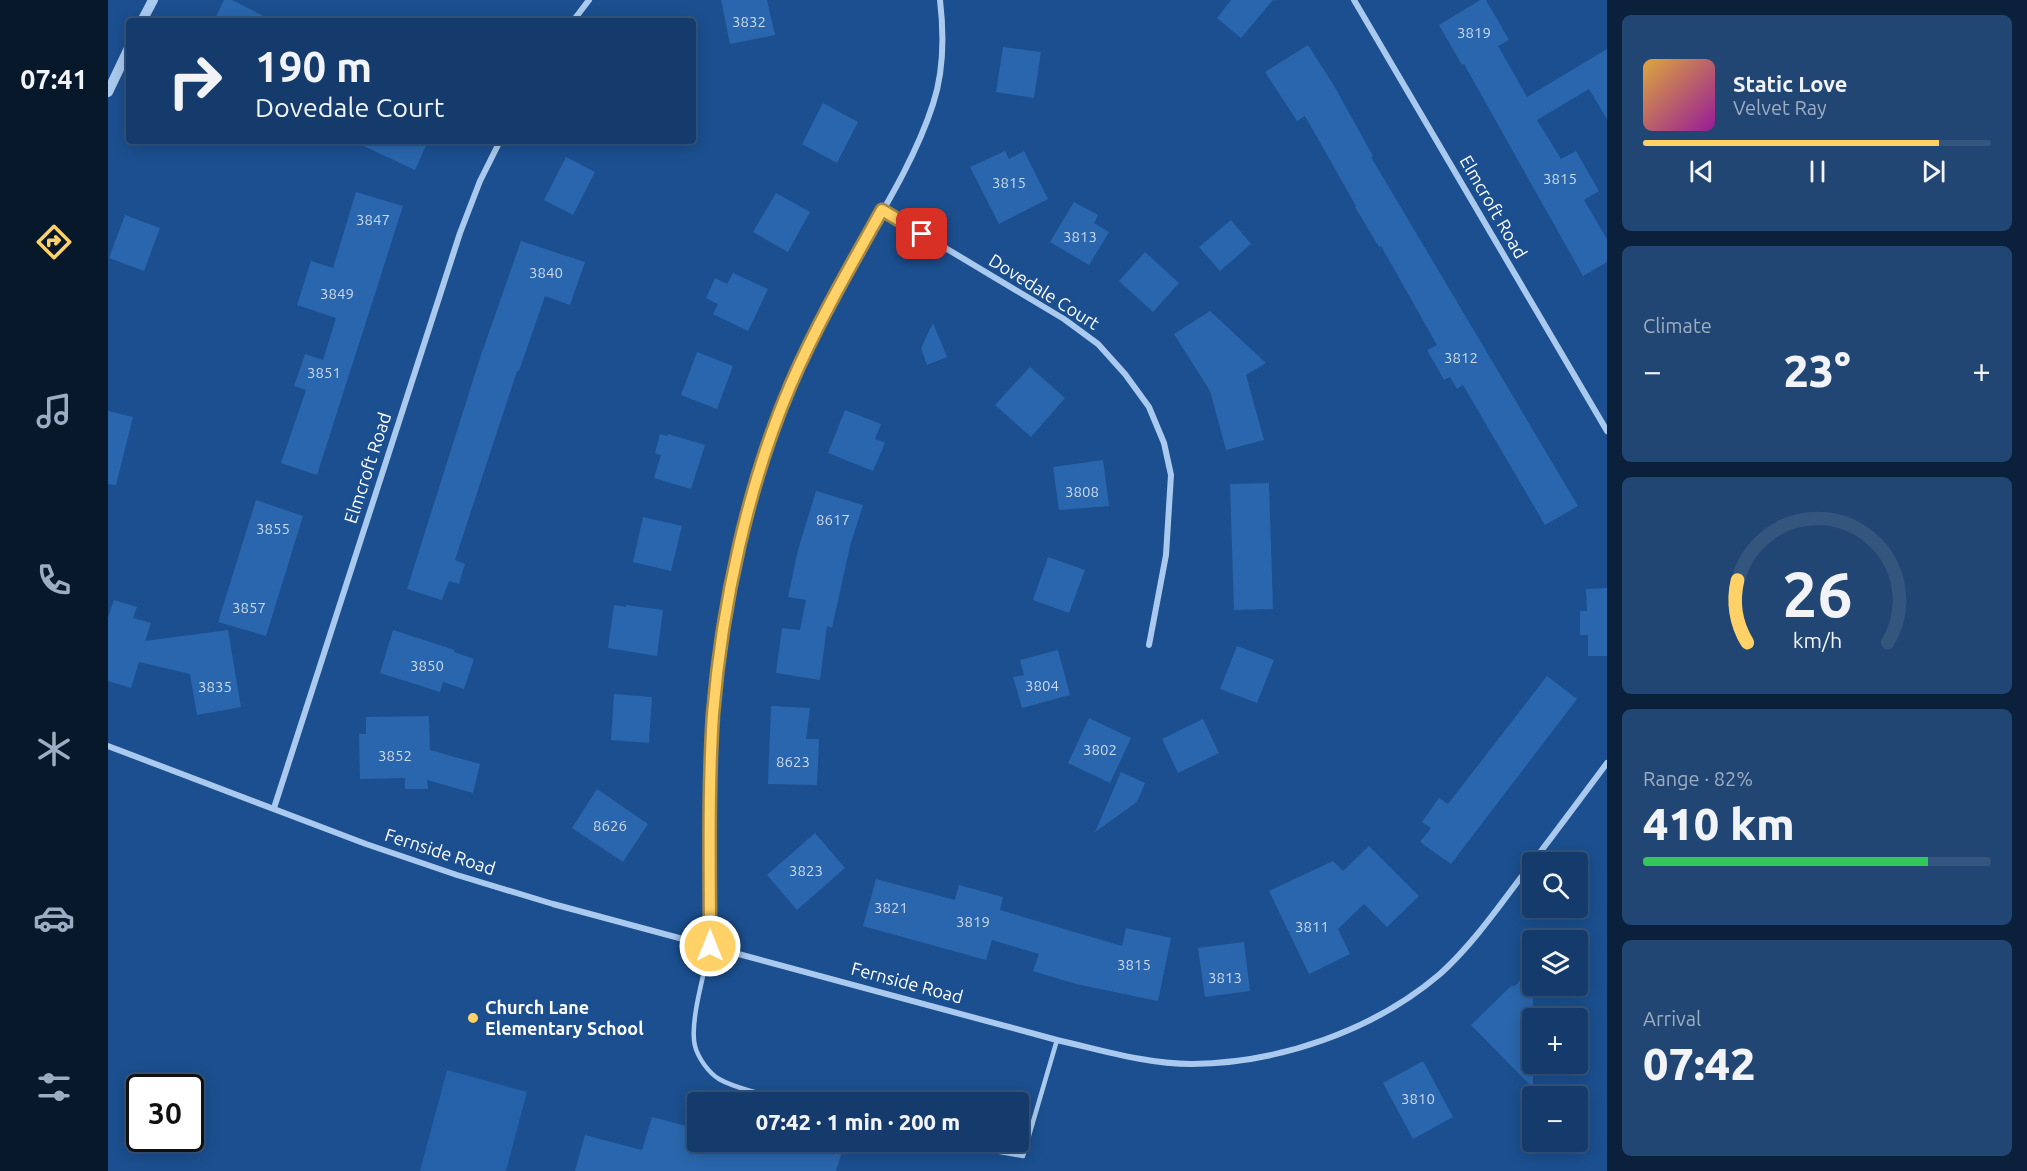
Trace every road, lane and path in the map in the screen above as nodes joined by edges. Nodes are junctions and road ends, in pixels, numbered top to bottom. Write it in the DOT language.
graph roads {
  1 [pos="153,0"];
  2 [pos="589,0"];
  3 [pos="940,0"];
  4 [pos="1354,0"];
  5 [pos="144,18"];
  6 [pos="575,18"];
  7 [pos="126,54"];
  8 [pos="108,92"];
  9 [pos="498,144"];
  10 [pos="882,210"];
  11 [pos="1607,430"];
  12 [pos="1149,645"];
  13 [pos="108,746"];
  14 [pos="1607,764"];
  15 [pos="274,808"];
  16 [pos="710,946"];
  17 [pos="1057,1040"];
  18 [pos="760,1092"];
  19 [pos="1029,1136"];
  20 [pos="1000,1152"];
  21 [pos="1024,1152"];
  1 -- 5 [label="street"];
  2 -- 6 [label="street"];
  3 -- 10 [label="street"];
  4 -- 11 [label="street, Elmcroft Road"];
  7 -- 8 [label="street"];
  9 -- 15 [label="street, Elmcroft Road"];
  10 -- 12 [label="street, Dovedale Court"];
  10 -- 16 [label="street"];
  13 -- 15 [label="street, Fernside Road"];
  14 -- 17 [label="street, Fernside Road"];
  15 -- 16 [label="street, Fernside Road"];
  16 -- 17 [label="street, Fernside Road"];
  16 -- 18 [label="lane"];
  17 -- 19 [label="lane"];
  20 -- 21 [label="lane"];
}
